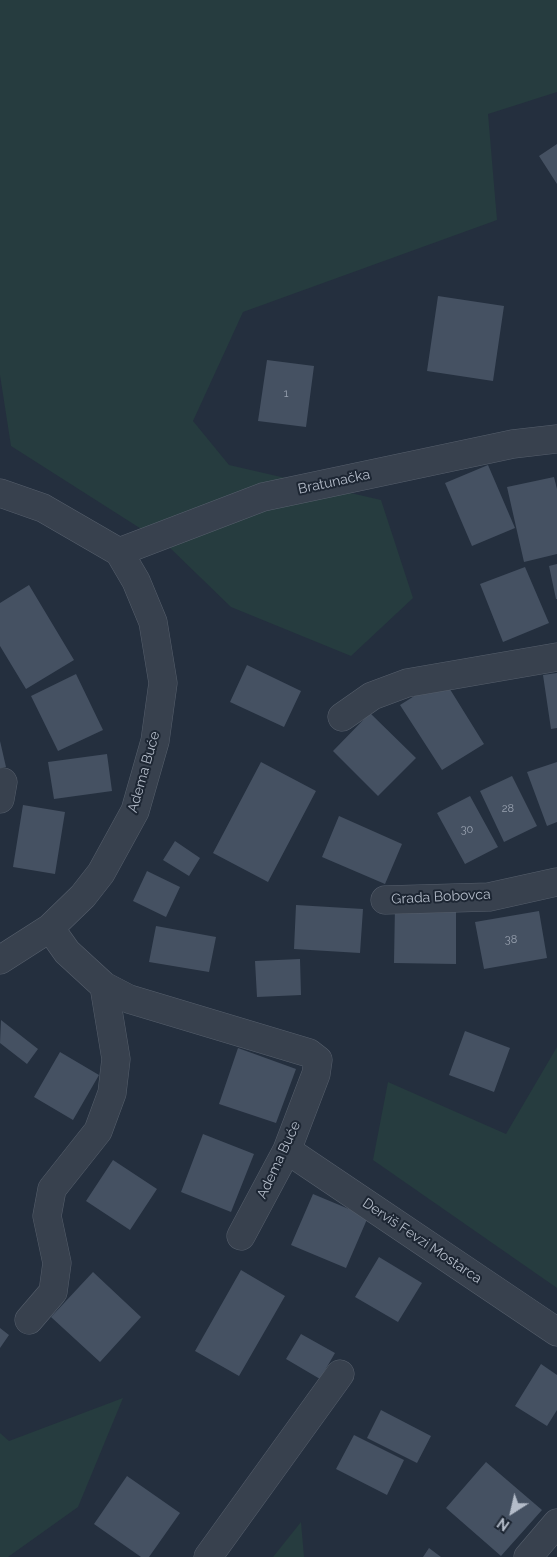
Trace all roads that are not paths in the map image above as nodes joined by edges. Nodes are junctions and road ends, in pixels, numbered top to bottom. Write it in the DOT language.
graph roads {
  1 [pos="557,439"];
  2 [pos="0,493"];
  3 [pos="119,552"];
  4 [pos="557,657"];
  5 [pos="342,717"];
  6 [pos="557,882"];
  7 [pos="384,900"];
  8 [pos="50,928"];
  9 [pos="0,960"];
  10 [pos="104,986"];
  11 [pos="287,1150"];
  12 [pos="241,1236"];
  13 [pos="30,1320"];
  14 [pos="557,1332"];
  15 [pos="340,1374"];
  16 [pos="557,1524"];
  17 [pos="208,1557"];
  18 [pos="528,1557"];
  1 -- 3 [label="street, Bratunačka"];
  2 -- 3 [label="street, Adema Buće"];
  3 -- 8 [label="street, Adema Buće"];
  4 -- 5 [label="street"];
  6 -- 7 [label="street, Grada Bobovca"];
  8 -- 9 [label="street, Adema Buće"];
  8 -- 10 [label="street, Adema Buće"];
  10 -- 11 [label="street, Adema Buće"];
  10 -- 13 [label="street"];
  11 -- 12 [label="street, Adema Buće"];
  11 -- 14 [label="street, Derviš Fevzi Mostarca"];
  15 -- 17 [label="street"];
  16 -- 18 [label="street"];
}
